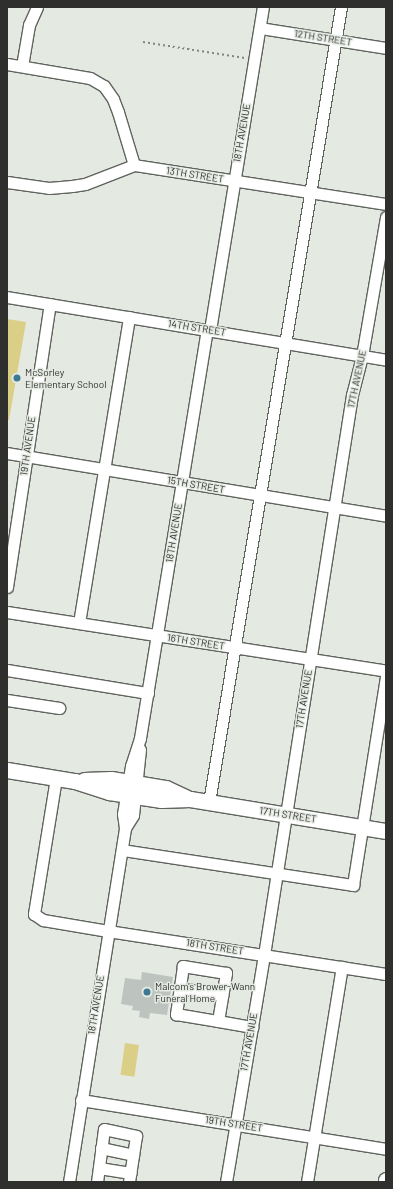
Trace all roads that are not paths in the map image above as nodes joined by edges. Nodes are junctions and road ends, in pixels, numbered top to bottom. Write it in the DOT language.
graph roads {
  1 [pos="263,7"];
  2 [pos="342,7"];
  3 [pos="33,10"];
  4 [pos="260,28"];
  5 [pos="336,40"];
  6 [pos="386,48"];
  7 [pos="7,64"];
  8 [pos="22,66"];
  9 [pos="134,165"];
  10 [pos="234,181"];
  11 [pos="7,182"];
  12 [pos="311,193"];
  13 [pos="386,204"];
  14 [pos="386,216"];
  15 [pos="7,297"];
  16 [pos="50,304"];
  17 [pos="129,317"];
  18 [pos="209,329"];
  19 [pos="286,343"];
  20 [pos="362,356"];
  21 [pos="386,360"];
  22 [pos="7,453"];
  23 [pos="27,456"];
  24 [pos="105,469"];
  25 [pos="182,482"];
  26 [pos="259,496"];
  27 [pos="335,509"];
  28 [pos="386,516"];
  29 [pos="7,587"];
  30 [pos="7,612"];
  31 [pos="79,623"];
  32 [pos="158,636"];
  33 [pos="235,648"];
  34 [pos="310,660"];
  35 [pos="7,670"];
  36 [pos="386,671"];
  37 [pos="386,677"];
  38 [pos="148,694"];
  39 [pos="7,700"];
  40 [pos="58,708"];
  41 [pos="7,770"];
  42 [pos="56,778"];
  43 [pos="132,789"];
  44 [pos="209,802"];
  45 [pos="286,814"];
  46 [pos="362,827"];
  47 [pos="386,831"];
  48 [pos="122,850"];
  49 [pos="277,874"];
  50 [pos="108,931"];
  51 [pos="264,955"];
  52 [pos="342,967"];
  53 [pos="386,974"];
  54 [pos="180,988"];
  55 [pos="222,996"];
  56 [pos="218,1021"];
  57 [pos="252,1027"];
  58 [pos="81,1100"];
  59 [pos="235,1124"];
  60 [pos="314,1137"];
  61 [pos="102,1148"];
  62 [pos="386,1149"];
  63 [pos="134,1155"];
  64 [pos="99,1168"];
  65 [pos="130,1178"];
  66 [pos="69,1182"];
  67 [pos="96,1182"];
  68 [pos="226,1182"];
  69 [pos="307,1182"];
  1 -- 4 [label="street, 18TH AVENUE"];
  2 -- 5 [label="street"];
  3 -- 8 [label="street"];
  4 -- 5 [label="street, 12TH STREET"];
  4 -- 10 [label="street, 18TH AVENUE"];
  5 -- 6 [label="street, 12TH STREET"];
  5 -- 12 [label="street"];
  7 -- 8 [label="street"];
  8 -- 9 [label="street"];
  9 -- 10 [label="street, 13TH STREET"];
  9 -- 11 [label="street"];
  10 -- 12 [label="street, 13TH STREET"];
  10 -- 18 [label="street, 18TH AVENUE"];
  12 -- 13 [label="street, 13TH STREET"];
  12 -- 19 [label="street"];
  14 -- 20 [label="street, 17TH AVENUE"];
  15 -- 16 [label="street, 14TH STREET"];
  16 -- 17 [label="street, 14TH STREET"];
  16 -- 23 [label="street, 19TH AVENUE"];
  17 -- 18 [label="street, 14TH STREET"];
  17 -- 24 [label="street"];
  18 -- 19 [label="street, 14TH STREET"];
  18 -- 25 [label="street, 18TH AVENUE"];
  19 -- 20 [label="street, 14TH STREET"];
  19 -- 26 [label="street"];
  20 -- 21 [label="street, 14TH STREET"];
  20 -- 27 [label="street, 17TH AVENUE"];
  22 -- 23 [label="street, 15TH STREET"];
  23 -- 24 [label="street, 15TH STREET"];
  23 -- 29 [label="street, 19TH AVENUE"];
  24 -- 25 [label="street, 15TH STREET"];
  24 -- 31 [label="street"];
  25 -- 26 [label="street, 15TH STREET"];
  25 -- 32 [label="street, 18TH AVENUE"];
  26 -- 27 [label="street, 15TH STREET"];
  26 -- 33 [label="street"];
  27 -- 28 [label="street, 15TH STREET"];
  27 -- 34 [label="street, 17TH AVENUE"];
  30 -- 31 [label="street, 16TH STREET"];
  31 -- 32 [label="street, 16TH STREET"];
  32 -- 33 [label="street, 16TH STREET"];
  32 -- 38 [label="street, 18TH AVENUE"];
  33 -- 34 [label="street, 16TH STREET"];
  33 -- 44 [label="street"];
  34 -- 36 [label="street, 16TH STREET"];
  34 -- 45 [label="street, 17TH AVENUE"];
  35 -- 38 [label="street"];
  37 -- 46 [label="street"];
  38 -- 43 [label="street, 18TH AVENUE"];
  39 -- 40 [label="street"];
  41 -- 42 [label="main road, 17TH STREET"];
  42 -- 43 [label="main road, 17TH STREET"];
  42 -- 50 [label="street, 18TH STREET"];
  43 -- 44 [label="main road, 17TH STREET"];
  43 -- 48 [label="street, 18TH AVENUE"];
  44 -- 45 [label="main road, 17TH STREET"];
  45 -- 46 [label="main road, 17TH STREET"];
  45 -- 49 [label="street, 17TH AVENUE"];
  46 -- 47 [label="main road, 17TH STREET"];
  46 -- 49 [label="street"];
  48 -- 49 [label="street"];
  48 -- 50 [label="street, 18TH AVENUE"];
  49 -- 51 [label="street, 17TH AVENUE"];
  50 -- 51 [label="street, 18TH STREET"];
  50 -- 58 [label="street, 18TH AVENUE"];
  51 -- 52 [label="street, 18TH STREET"];
  51 -- 57 [label="street, 17TH AVENUE"];
  52 -- 53 [label="street, 18TH STREET"];
  52 -- 60 [label="street"];
  54 -- 55 [label="street"];
  54 -- 55 [label="street"];
  54 -- 56 [label="street"];
  55 -- 56 [label="street"];
  56 -- 57 [label="street"];
  57 -- 59 [label="street, 17TH AVENUE"];
  58 -- 59 [label="street, 19TH STREET"];
  58 -- 66 [label="street, 18TH AVENUE"];
  59 -- 60 [label="street, 19TH STREET"];
  59 -- 68 [label="street, 17TH AVENUE"];
  60 -- 62 [label="street, 19TH STREET"];
  60 -- 69 [label="street"];
  61 -- 63 [label="street"];
  61 -- 63 [label="street"];
  61 -- 64 [label="street"];
  63 -- 65 [label="street"];
  64 -- 65 [label="street"];
  64 -- 67 [label="street"];
}
